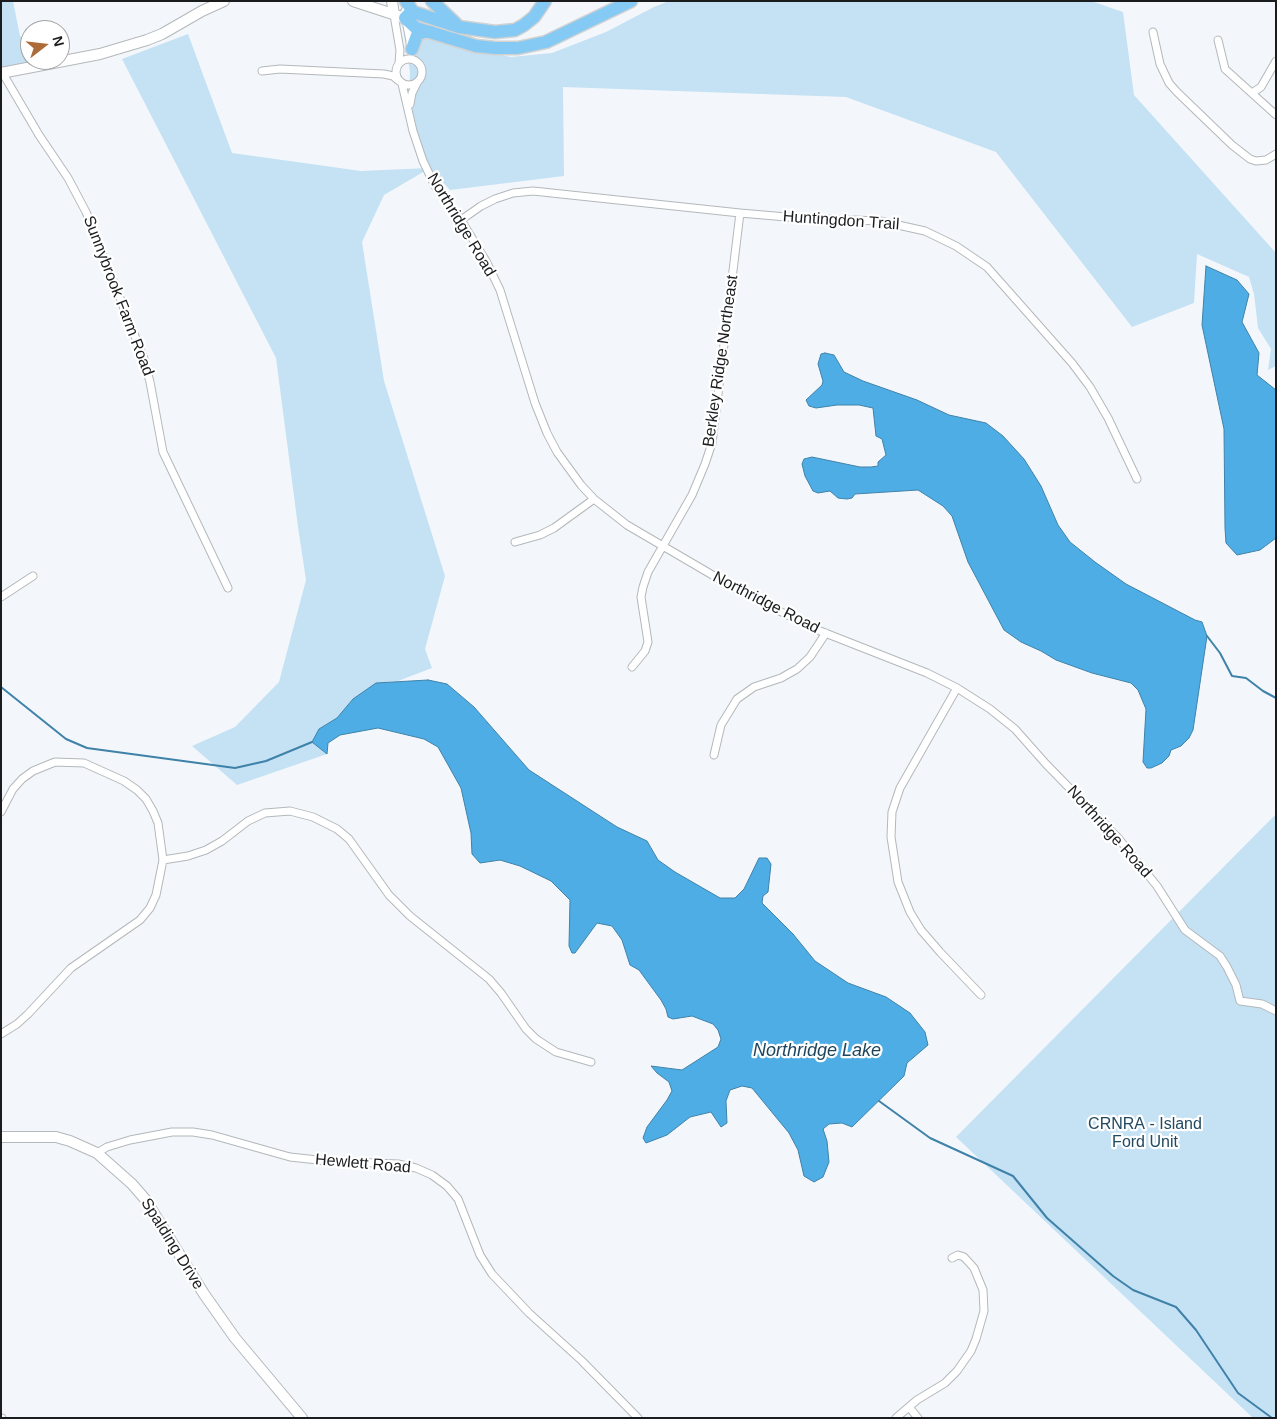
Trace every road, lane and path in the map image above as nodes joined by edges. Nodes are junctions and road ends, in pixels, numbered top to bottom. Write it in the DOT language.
graph roads {
  1 [pos="224,1"];
  2 [pos="353,1"];
  3 [pos="392,1"];
  4 [pos="432,1"];
  5 [pos="544,1"];
  6 [pos="631,1"];
  7 [pos="405,9"];
  8 [pos="459,27"];
  9 [pos="431,32"];
  10 [pos="1153,32"];
  11 [pos="1218,40"];
  12 [pos="412,49"];
  13 [pos="1276,61"];
  14 [pos="420,64"];
  15 [pos="398,65"];
  16 [pos="262,71"];
  17 [pos="1,72"];
  18 [pos="384,74"];
  19 [pos="401,82"];
  20 [pos="417,83"];
  21 [pos="1252,93"];
  22 [pos="409,110"];
  23 [pos="1276,115"];
  24 [pos="1276,154"];
  25 [pos="740,213"];
  26 [pos="460,220"];
  27 [pos="1137,479"];
  28 [pos="594,499"];
  29 [pos="515,542"];
  30 [pos="662,547"];
  31 [pos="33,576"];
  32 [pos="228,588"];
  33 [pos="1,597"];
  34 [pos="826,634"];
  35 [pos="632,667"];
  36 [pos="957,688"];
  37 [pos="714,754"];
  38 [pos="1,812"];
  39 [pos="162,860"];
  40 [pos="981,995"];
  41 [pos="1276,1012"];
  42 [pos="1,1034"];
  43 [pos="591,1062"];
  44 [pos="1,1137"];
  45 [pos="97,1153"];
  46 [pos="952,1258"];
  47 [pos="909,1407"];
  48 [pos="302,1418"];
  49 [pos="638,1418"];
  50 [pos="896,1418"];
  51 [pos="918,1418"];
  1 -- 17 [label="street"];
  2 -- 7 [label="street"];
  3 -- 7 [label="street, Northridge Road"];
  4 -- 8 [label="highway"];
  5 -- 8 [label="highway"];
  6 -- 9 [label="highway"];
  7 -- 8 [label="highway"];
  7 -- 9 [label="highway"];
  7 -- 12 [label="street, Northridge Road"];
  7 -- 15 [label="street, Northridge Road"];
  9 -- 12 [label="highway"];
  10 -- 24 [label="street"];
  11 -- 21 [label="street"];
  12 -- 14 [label="street, Northridge Road"];
  13 -- 21 [label="street"];
  14 -- 15 [label="street"];
  14 -- 20 [label="street, Northridge Road"];
  15 -- 18 [label="street"];
  15 -- 19 [label="street, Northridge Road"];
  16 -- 18 [label="street"];
  17 -- 32 [label="street, Sunnybrook Farm Road"];
  18 -- 19 [label="street"];
  19 -- 20 [label="street"];
  19 -- 22 [label="street, Northridge Road"];
  20 -- 22 [label="street, Northridge Road"];
  21 -- 23 [label="street"];
  22 -- 26 [label="street, Northridge Road"];
  25 -- 26 [label="street, Huntingdon Trail"];
  25 -- 27 [label="street, Huntingdon Trail"];
  25 -- 30 [label="street, Berkley Ridge Northeast"];
  26 -- 28 [label="street, Northridge Road"];
  28 -- 29 [label="street"];
  28 -- 30 [label="street, Northridge Road"];
  30 -- 34 [label="street, Northridge Road"];
  30 -- 35 [label="street, Berkley Ridge Northeast"];
  31 -- 33 [label="street"];
  34 -- 36 [label="street, Northridge Road"];
  34 -- 37 [label="street"];
  36 -- 40 [label="street"];
  36 -- 41 [label="street, Northridge Road"];
  38 -- 39 [label="street"];
  39 -- 42 [label="street"];
  39 -- 43 [label="street"];
  44 -- 45 [label="street, Spalding Drive"];
  45 -- 48 [label="street, Spalding Drive"];
  45 -- 49 [label="street, Hewlett Road"];
  46 -- 47 [label="street"];
  47 -- 50 [label="street"];
  47 -- 51 [label="street"];
}
